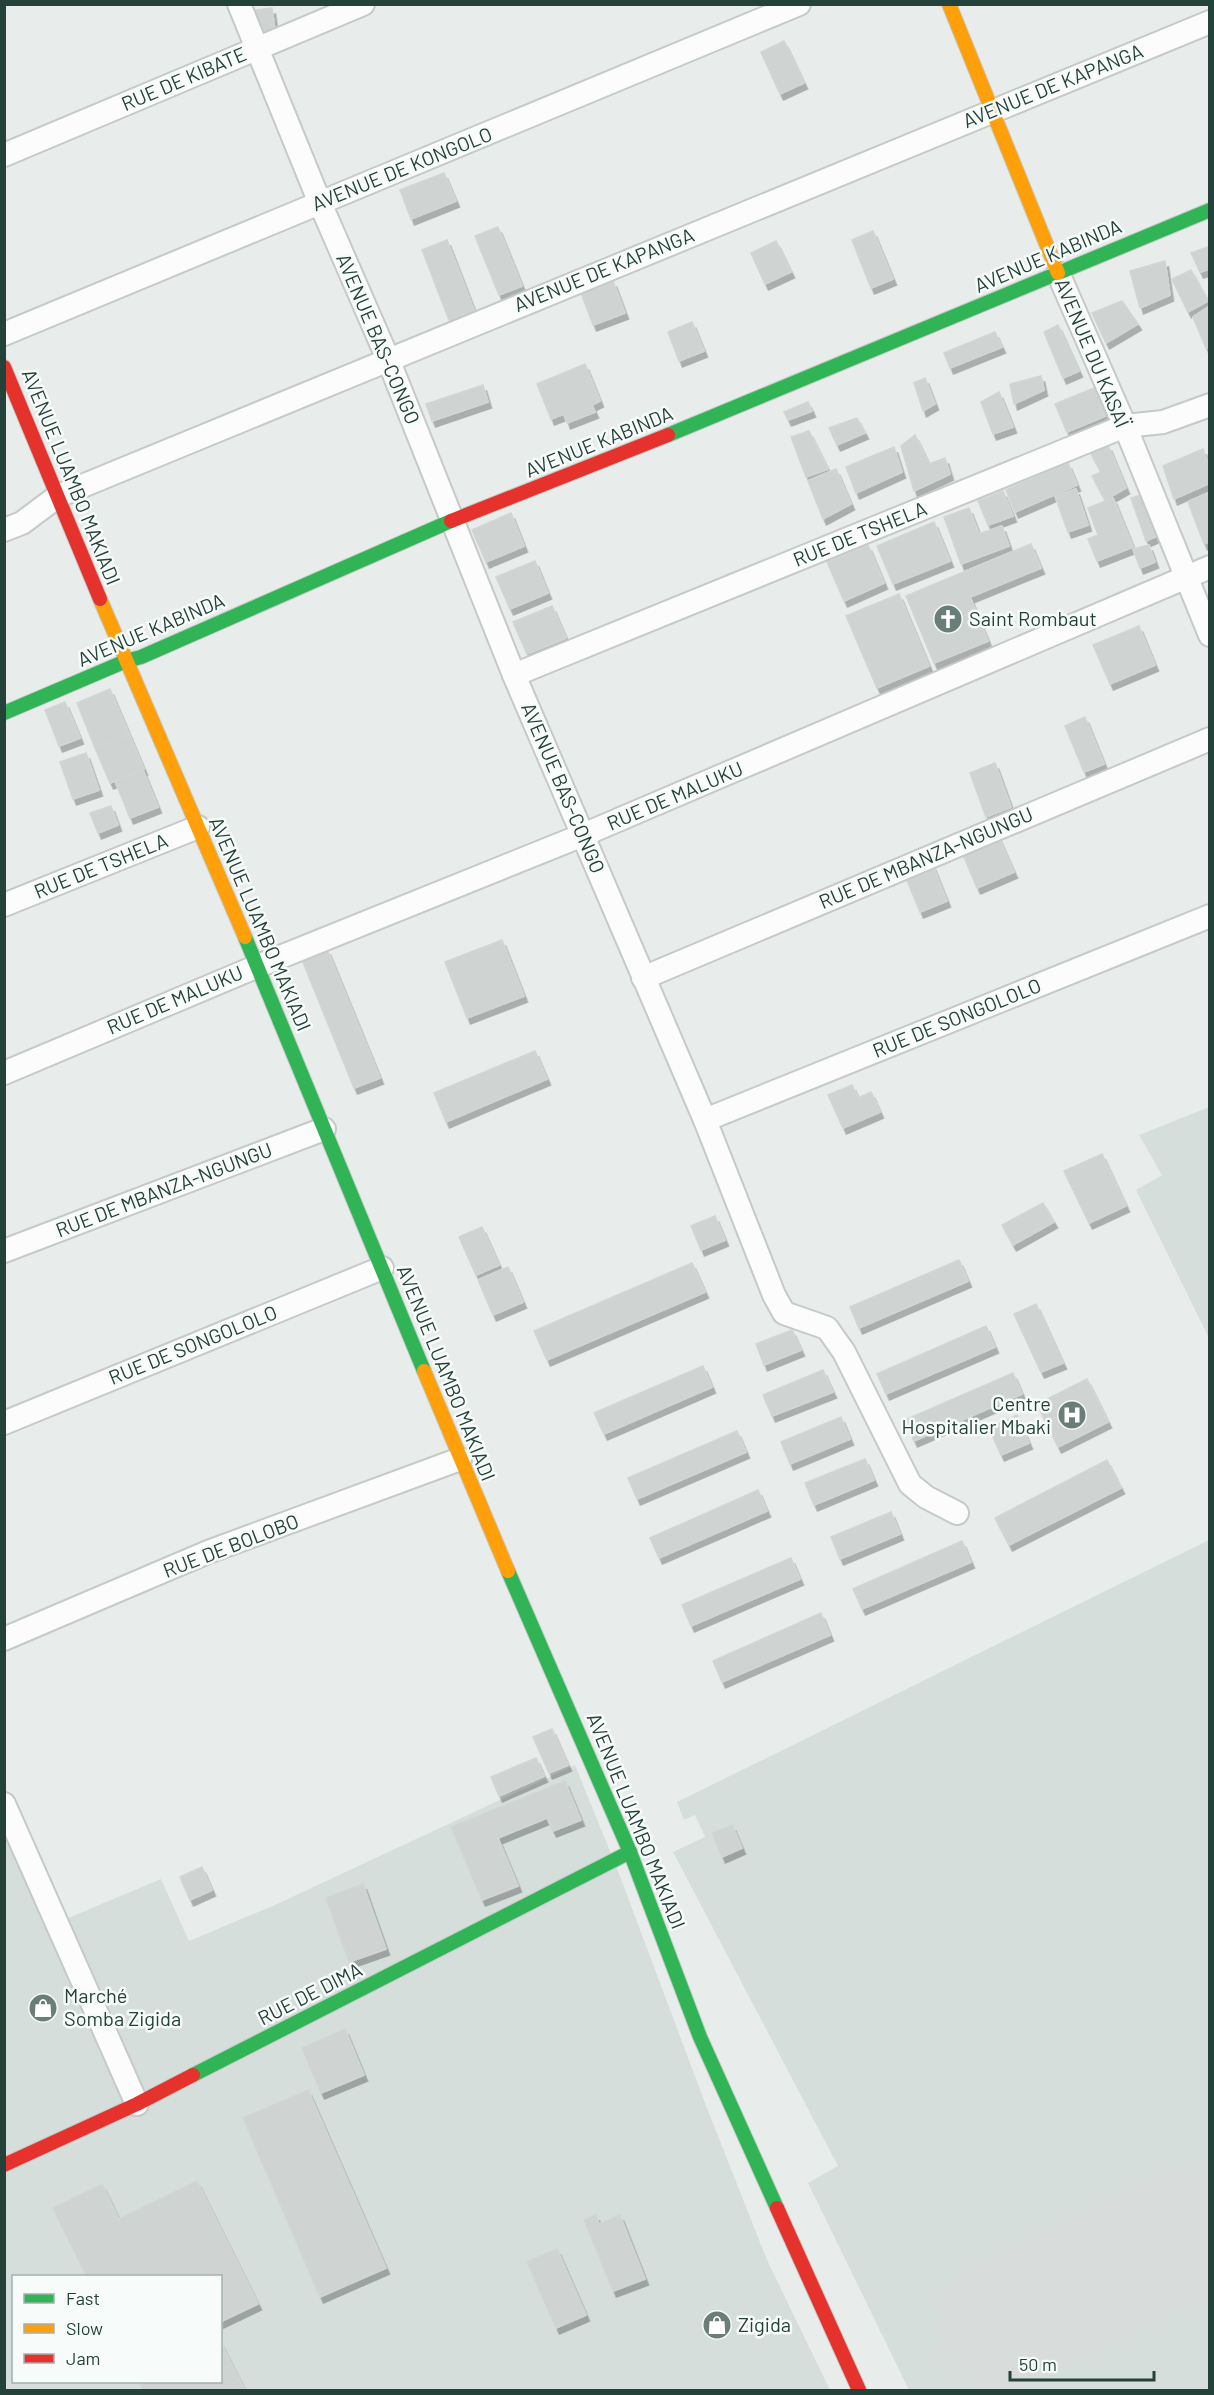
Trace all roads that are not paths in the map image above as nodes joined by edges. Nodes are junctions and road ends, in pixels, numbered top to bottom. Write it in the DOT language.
graph roads {
  1 [pos="239,4"];
  2 [pos="363,4"];
  3 [pos="799,4"];
  4 [pos="949,4"];
  5 [pos="1209,22"];
  6 [pos="257,48"];
  7 [pos="992,111"];
  8 [pos="4,155"];
  9 [pos="320,203"];
  10 [pos="1209,210"];
  11 [pos="1058,273"];
  12 [pos="4,334"];
  13 [pos="388,359"];
  14 [pos="4,368"];
  15 [pos="1209,405"];
  16 [pos="1125,426"];
  17 [pos="58,496"];
  18 [pos="452,521"];
  19 [pos="4,530"];
  20 [pos="1209,567"];
  21 [pos="1185,578"];
  22 [pos="1209,635"];
  23 [pos="126,661"];
  24 [pos="514,675"];
  25 [pos="4,713"];
  26 [pos="1209,739"];
  27 [pos="198,826"];
  28 [pos="583,835"];
  29 [pos="4,905"];
  30 [pos="1209,916"];
  31 [pos="258,966"];
  32 [pos="643,978"];
  33 [pos="4,1073"];
  34 [pos="705,1120"];
  35 [pos="324,1129"];
  36 [pos="4,1251"];
  37 [pos="382,1268"];
  38 [pos="4,1423"];
  39 [pos="460,1459"];
  40 [pos="957,1513"];
  41 [pos="4,1640"];
  42 [pos="4,1804"];
  43 [pos="630,1852"];
  44 [pos="137,2104"];
  45 [pos="4,2165"];
  46 [pos="859,2391"];
  1 -- 6 [label="street, AVENUE BAS-CONGO"];
  2 -- 6 [label="street, RUE DE KIBATE"];
  3 -- 9 [label="street, AVENUE DE KONGOLO"];
  4 -- 7 [label="street, AVENUE DU KASAÏ"];
  5 -- 7 [label="street, AVENUE DE KAPANGA"];
  6 -- 8 [label="street, RUE DE KIBATE"];
  6 -- 9 [label="street, AVENUE BAS-CONGO"];
  7 -- 11 [label="street, AVENUE DU KASAÏ"];
  7 -- 13 [label="street, AVENUE DE KAPANGA"];
  9 -- 12 [label="street, AVENUE DE KONGOLO"];
  9 -- 13 [label="street, AVENUE BAS-CONGO"];
  10 -- 11 [label="street, AVENUE KABINDA"];
  11 -- 16 [label="street, AVENUE DU KASAÏ"];
  11 -- 18 [label="street, AVENUE KABINDA"];
  13 -- 17 [label="street, AVENUE DE KAPANGA"];
  13 -- 18 [label="street, AVENUE BAS-CONGO"];
  14 -- 17 [label="street, AVENUE LUAMBO MAKIADI"];
  15 -- 16 [label="street, RUE DE TSHELA"];
  16 -- 21 [label="street, AVENUE DU KASAÏ"];
  16 -- 24 [label="street, RUE DE TSHELA"];
  17 -- 19 [label="street, AVENUE DE KAPANGA"];
  17 -- 23 [label="street, AVENUE LUAMBO MAKIADI"];
  18 -- 23 [label="street, AVENUE KABINDA"];
  18 -- 24 [label="street, AVENUE BAS-CONGO"];
  20 -- 21 [label="street, RUE DE MALUKU"];
  21 -- 22 [label="street, AVENUE DU KASAÏ"];
  21 -- 28 [label="street, RUE DE MALUKU"];
  23 -- 25 [label="street, AVENUE KABINDA"];
  23 -- 27 [label="street, AVENUE LUAMBO MAKIADI"];
  24 -- 28 [label="street, AVENUE BAS-CONGO"];
  26 -- 32 [label="street, RUE DE MBANZA-NGUNGU"];
  27 -- 29 [label="street, RUE DE TSHELA"];
  27 -- 31 [label="street, AVENUE LUAMBO MAKIADI"];
  28 -- 31 [label="street, RUE DE MALUKU"];
  28 -- 32 [label="street, AVENUE BAS-CONGO"];
  30 -- 34 [label="street, RUE DE SONGOLOLO"];
  31 -- 33 [label="street, RUE DE MALUKU"];
  31 -- 35 [label="street, AVENUE LUAMBO MAKIADI"];
  32 -- 34 [label="street, AVENUE BAS-CONGO"];
  34 -- 40 [label="street, AVENUE BAS-CONGO"];
  35 -- 36 [label="street, RUE DE MBANZA-NGUNGU"];
  35 -- 37 [label="street, AVENUE LUAMBO MAKIADI"];
  37 -- 38 [label="street, RUE DE SONGOLOLO"];
  37 -- 39 [label="street, AVENUE LUAMBO MAKIADI"];
  39 -- 41 [label="street, RUE DE BOLOBO"];
  39 -- 43 [label="street, AVENUE LUAMBO MAKIADI"];
  42 -- 44 [label="street"];
  43 -- 44 [label="street, RUE DE DIMA"];
  43 -- 46 [label="street, AVENUE LUAMBO MAKIADI"];
  44 -- 45 [label="street, RUE DE DIMA"];
}
